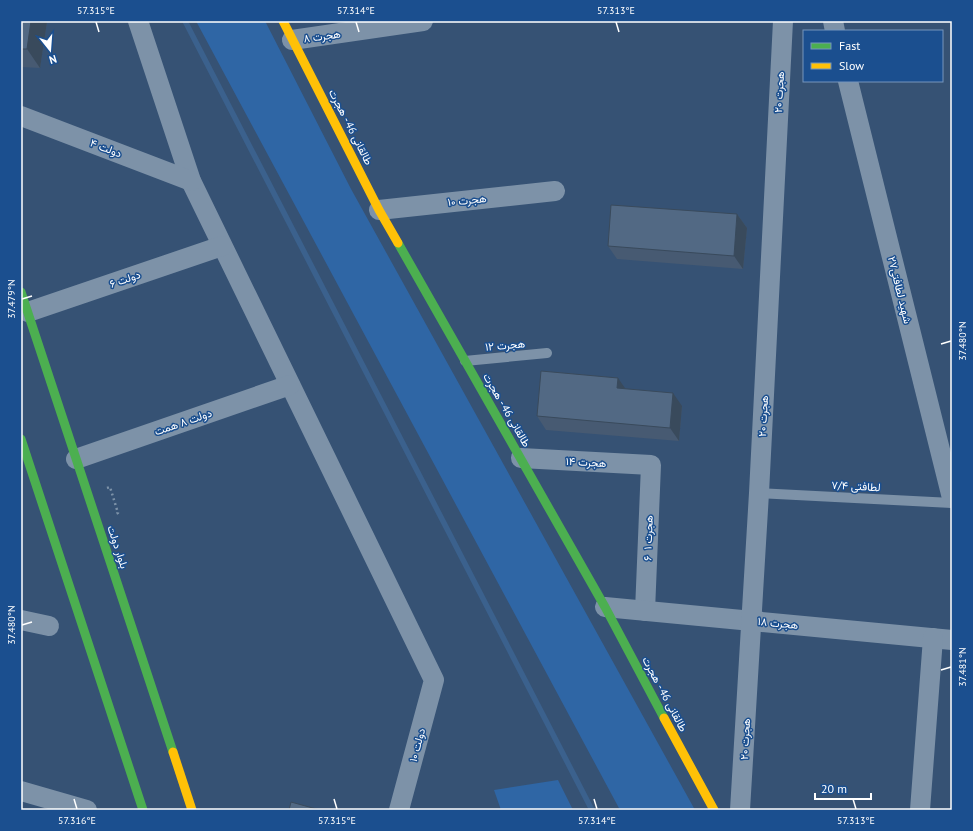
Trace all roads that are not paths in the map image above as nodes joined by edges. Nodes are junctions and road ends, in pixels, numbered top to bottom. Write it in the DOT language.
graph roads {
  1 [pos="138,21"];
  2 [pos="283,21"];
  3 [pos="423,21"];
  4 [pos="783,21"];
  5 [pos="292,40"];
  6 [pos="848,82"];
  7 [pos="21,116"];
  8 [pos="191,181"];
  9 [pos="554,191"];
  10 [pos="379,210"];
  11 [pos="222,246"];
  12 [pos="21,292"];
  13 [pos="28,312"];
  14 [pos="547,353"];
  15 [pos="465,361"];
  16 [pos="290,385"];
  17 [pos="21,439"];
  18 [pos="521,458"];
  19 [pos="76,459"];
  20 [pos="651,465"];
  21 [pos="759,493"];
  22 [pos="952,498"];
  23 [pos="952,503"];
  24 [pos="605,607"];
  25 [pos="644,610"];
  26 [pos="21,620"];
  27 [pos="752,621"];
  28 [pos="49,626"];
  29 [pos="942,639"];
  30 [pos="21,791"];
  31 [pos="87,810"];
  32 [pos="143,810"];
  33 [pos="192,810"];
  34 [pos="399,810"];
  35 [pos="714,810"];
  36 [pos="740,810"];
  37 [pos="920,810"];
  1 -- 8 [label="street"];
  2 -- 5 [label="main road, طالقانی 46 - هجرت"];
  3 -- 5 [label="street, هجرت ۸"];
  4 -- 21 [label="street, هجرت ۲۰"];
  5 -- 10 [label="main road, طالقانی 46 - هجرت"];
  6 -- 22 [label="street, شهید لطافتی۲۷"];
  7 -- 8 [label="street, دولت ۴"];
  8 -- 11 [label="street"];
  9 -- 10 [label="street, هجرت ۱۰"];
  10 -- 15 [label="main road, طالقانی 46 - هجرت"];
  11 -- 13 [label="street, دولت ۶"];
  11 -- 16 [label="street"];
  12 -- 13 [label="main road, بلوار دولت"];
  13 -- 19 [label="main road, بلوار دولت"];
  14 -- 15 [label="lane, هجرت ۱۲"];
  15 -- 18 [label="main road, طالقانی 46 - هجرت"];
  16 -- 19 [label="street, دولت ۸ همت"];
  16 -- 34 [label="street, دولت ۱۰"];
  17 -- 32 [label="main road"];
  18 -- 20 [label="street, هجرت ۱۴"];
  18 -- 24 [label="main road, طالقانی 46 - هجرت"];
  19 -- 33 [label="main road, بلوار دولت"];
  20 -- 25 [label="street, هجرت ۱ ‍ ۶"];
  21 -- 23 [label="lane, لطافتی ۷/۴"];
  21 -- 27 [label="street, هجرت ۲۰"];
  24 -- 25 [label="street, هجرت ۱۸"];
  24 -- 35 [label="main road, طالقانی 46 - هجرت"];
  25 -- 27 [label="street, هجرت ۱۸"];
  26 -- 28 [label="street"];
  27 -- 29 [label="street, هجرت ۱۸"];
  27 -- 36 [label="street, هجرت ۲۰"];
  29 -- 37 [label="street"];
  30 -- 31 [label="street"];
}
